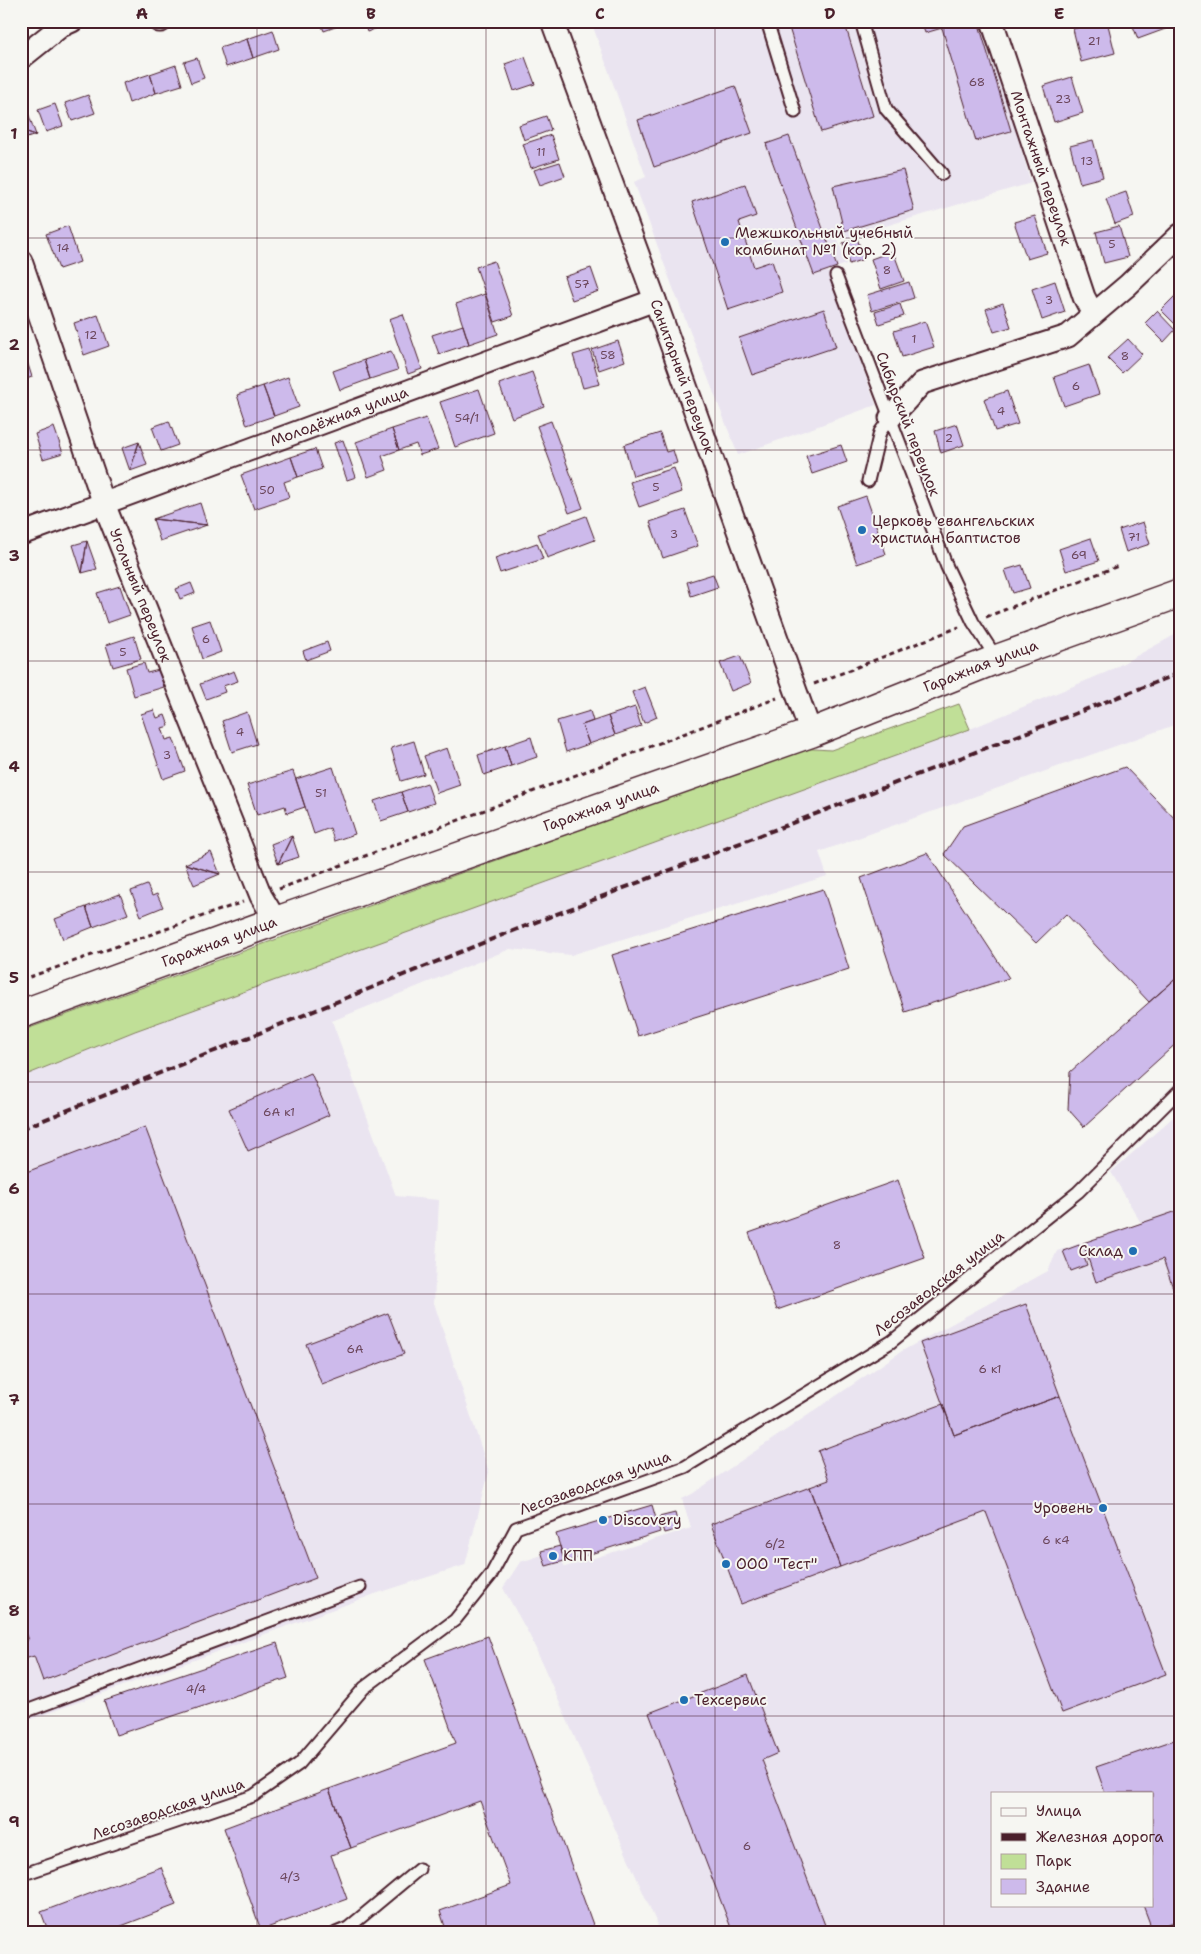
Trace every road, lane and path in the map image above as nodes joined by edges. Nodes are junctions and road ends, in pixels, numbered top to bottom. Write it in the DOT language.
graph roads {
  1 [pos="72,21"];
  2 [pos="552,21"];
  3 [pos="767,21"];
  4 [pos="861,21"];
  5 [pos="993,22"];
  6 [pos="21,58"];
  7 [pos="795,112"];
  8 [pos="942,174"];
  9 [pos="1180,235"];
  10 [pos="21,262"];
  11 [pos="836,276"];
  12 [pos="655,300"];
  13 [pos="1093,314"];
  14 [pos="890,418"];
  15 [pos="868,481"];
  16 [pos="104,504"];
  17 [pos="21,534"];
  18 [pos="1118,566"];
  19 [pos="1180,593"];
  20 [pos="973,622"];
  21 [pos="997,660"];
  22 [pos="797,691"];
  23 [pos="811,733"];
  24 [pos="261,896"];
  25 [pos="276,921"];
  26 [pos="21,980"];
  27 [pos="21,1014"];
  28 [pos="1180,1090"];
  29 [pos="360,1587"];
  30 [pos="21,1713"];
  31 [pos="419,1869"];
  32 [pos="21,1875"];
  33 [pos="336,1933"];
  1 -- 6 [label="street"];
  2 -- 12 [label="street, Санитарный переулок"];
  3 -- 7 [label="lane"];
  4 -- 8 [label="lane"];
  5 -- 13 [label="street, Монтажный переулок"];
  9 -- 13 [label="street"];
  10 -- 16 [label="street, Угольный переулок"];
  11 -- 14 [label="lane, Сибирский переулок"];
  12 -- 16 [label="street, Молодёжная улица"];
  12 -- 22 [label="street, Санитарный переулок"];
  13 -- 14 [label="street"];
  14 -- 15 [label="lane"];
  14 -- 20 [label="lane, Сибирский переулок"];
  16 -- 17 [label="street, Молодёжная улица"];
  16 -- 24 [label="street, Угольный переулок"];
  18 -- 20 [label="path"];
  19 -- 21 [label="street, Гаражная улица"];
  20 -- 21 [label="lane, Сибирский переулок"];
  20 -- 22 [label="path"];
  21 -- 23 [label="street, Гаражная улица"];
  22 -- 23 [label="street, Санитарный переулок"];
  22 -- 24 [label="path"];
  23 -- 25 [label="street, Гаражная улица"];
  24 -- 25 [label="street, Угольный переулок"];
  24 -- 26 [label="path"];
  25 -- 27 [label="street, Гаражная улица"];
  28 -- 32 [label="lane, Лесозаводская улица"];
  29 -- 30 [label="lane"];
  31 -- 33 [label="lane"];
}
